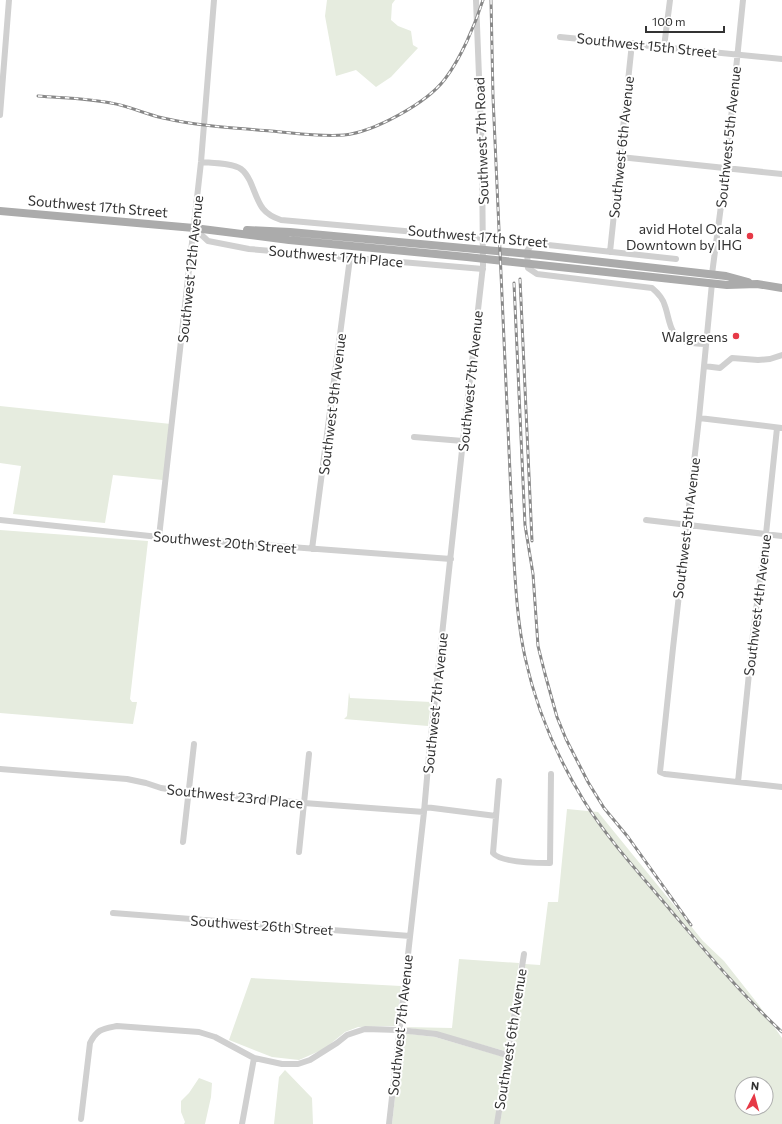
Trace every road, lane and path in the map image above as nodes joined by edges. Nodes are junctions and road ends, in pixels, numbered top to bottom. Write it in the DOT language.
graph roads {
  1 [pos="9,0"];
  2 [pos="214,0"];
  3 [pos="476,0"];
  4 [pos="670,0"];
  5 [pos="743,0"];
  6 [pos="560,37"];
  7 [pos="632,43"];
  8 [pos="664,46"];
  9 [pos="738,54"];
  10 [pos="782,58"];
  11 [pos="0,115"];
  12 [pos="620,157"];
  13 [pos="201,162"];
  14 [pos="726,168"];
  15 [pos="782,174"];
  16 [pos="0,211"];
  17 [pos="194,228"];
  18 [pos="483,238"];
  19 [pos="610,252"];
  20 [pos="350,258"];
  21 [pos="676,259"];
  22 [pos="483,269"];
  23 [pos="712,274"];
  24 [pos="481,282"];
  25 [pos="712,283"];
  26 [pos="757,284"];
  27 [pos="782,288"];
  28 [pos="706,344"];
  29 [pos="782,355"];
  30 [pos="704,366"];
  31 [pos="699,418"];
  32 [pos="780,428"];
  33 [pos="414,437"];
  34 [pos="463,441"];
  35 [pos="0,520"];
  36 [pos="646,520"];
  37 [pos="686,525"];
  38 [pos="766,534"];
  39 [pos="782,536"];
  40 [pos="159,537"];
  41 [pos="312,549"];
  42 [pos="451,559"];
  43 [pos="194,744"];
  44 [pos="309,754"];
  45 [pos="0,769"];
  46 [pos="551,774"];
  47 [pos="498,781"];
  48 [pos="738,782"];
  49 [pos="782,787"];
  50 [pos="188,792"];
  51 [pos="304,803"];
  52 [pos="425,810"];
  53 [pos="496,816"];
  54 [pos="183,842"];
  55 [pos="299,852"];
  56 [pos="113,913"];
  57 [pos="410,936"];
  58 [pos="524,954"];
  59 [pos="399,1030"];
  60 [pos="507,1054"];
  61 [pos="254,1058"];
  62 [pos="81,1119"];
  63 [pos="242,1124"];
  64 [pos="389,1124"];
  65 [pos="497,1124"];
  1 -- 11 [label="street"];
  2 -- 13 [label="street, Southwest 12th Avenue"];
  3 -- 18 [label="street, Southwest 7th Road"];
  4 -- 8 [label="street"];
  5 -- 9 [label="street, Southwest 5th Avenue"];
  6 -- 7 [label="street, Southwest 15th Street"];
  7 -- 8 [label="street, Southwest 15th Street"];
  7 -- 12 [label="street, Southwest 6th Avenue"];
  8 -- 9 [label="street, Southwest 15th Street"];
  9 -- 10 [label="street, Southwest 15th Street"];
  9 -- 14 [label="street, Southwest 5th Avenue"];
  12 -- 14 [label="street"];
  12 -- 19 [label="street, Southwest 6th Avenue"];
  13 -- 17 [label="street, Southwest 12th Avenue"];
  13 -- 18 [label="street"];
  14 -- 15 [label="street"];
  14 -- 23 [label="street, Southwest 5th Avenue"];
  16 -- 17 [label="main road, Southwest 17th Street"];
  17 -- 20 [label="street, Southwest 17th Place"];
  17 -- 23 [label="main road, Southwest 17th Street"];
  17 -- 25 [label="main road, Southwest 17th Street"];
  17 -- 40 [label="street, Southwest 12th Avenue"];
  18 -- 22 [label="street, Southwest 7th Road"];
  19 -- 21 [label="street"];
  19 -- 28 [label="street"];
  20 -- 22 [label="street, Southwest 17th Place"];
  20 -- 41 [label="street, Southwest 9th Avenue"];
  22 -- 24 [label="street, Southwest 7th Road"];
  23 -- 26 [label="main road, Southwest 17th Street"];
  24 -- 34 [label="street, Southwest 7th Avenue"];
  25 -- 26 [label="main road, Southwest 17th Street"];
  25 -- 28 [label="street, Southwest 5th Avenue"];
  26 -- 27 [label="main road, Southwest 17th Street"];
  28 -- 30 [label="street, Southwest 5th Avenue"];
  29 -- 30 [label="street"];
  30 -- 31 [label="street, Southwest 5th Avenue"];
  31 -- 32 [label="street"];
  31 -- 37 [label="street, Southwest 5th Avenue"];
  32 -- 38 [label="street, Southwest 4th Avenue"];
  33 -- 34 [label="street"];
  34 -- 42 [label="street, Southwest 7th Avenue"];
  35 -- 40 [label="street, Southwest 20th Street"];
  36 -- 37 [label="street"];
  37 -- 38 [label="street"];
  37 -- 48 [label="street, Southwest 5th Avenue"];
  38 -- 39 [label="street"];
  38 -- 48 [label="street, Southwest 4th Avenue"];
  40 -- 41 [label="street, Southwest 20th Street"];
  41 -- 42 [label="street, Southwest 20th Street"];
  42 -- 52 [label="street, Southwest 7th Avenue"];
  43 -- 50 [label="street"];
  44 -- 51 [label="street"];
  45 -- 50 [label="street, Southwest 23rd Place"];
  46 -- 53 [label="street"];
  47 -- 53 [label="street"];
  48 -- 49 [label="street"];
  50 -- 51 [label="street, Southwest 23rd Place"];
  50 -- 54 [label="street"];
  51 -- 52 [label="street, Southwest 23rd Place"];
  51 -- 55 [label="street"];
  52 -- 53 [label="street, Southwest 23rd Place"];
  52 -- 57 [label="street, Southwest 7th Avenue"];
  56 -- 57 [label="street, Southwest 26th Street"];
  57 -- 59 [label="street, Southwest 7th Avenue"];
  58 -- 60 [label="street, Southwest 6th Avenue"];
  59 -- 60 [label="street"];
  59 -- 61 [label="street"];
  59 -- 64 [label="street, Southwest 7th Avenue"];
  60 -- 65 [label="street, Southwest 6th Avenue"];
  61 -- 62 [label="street"];
  61 -- 63 [label="street"];
}
